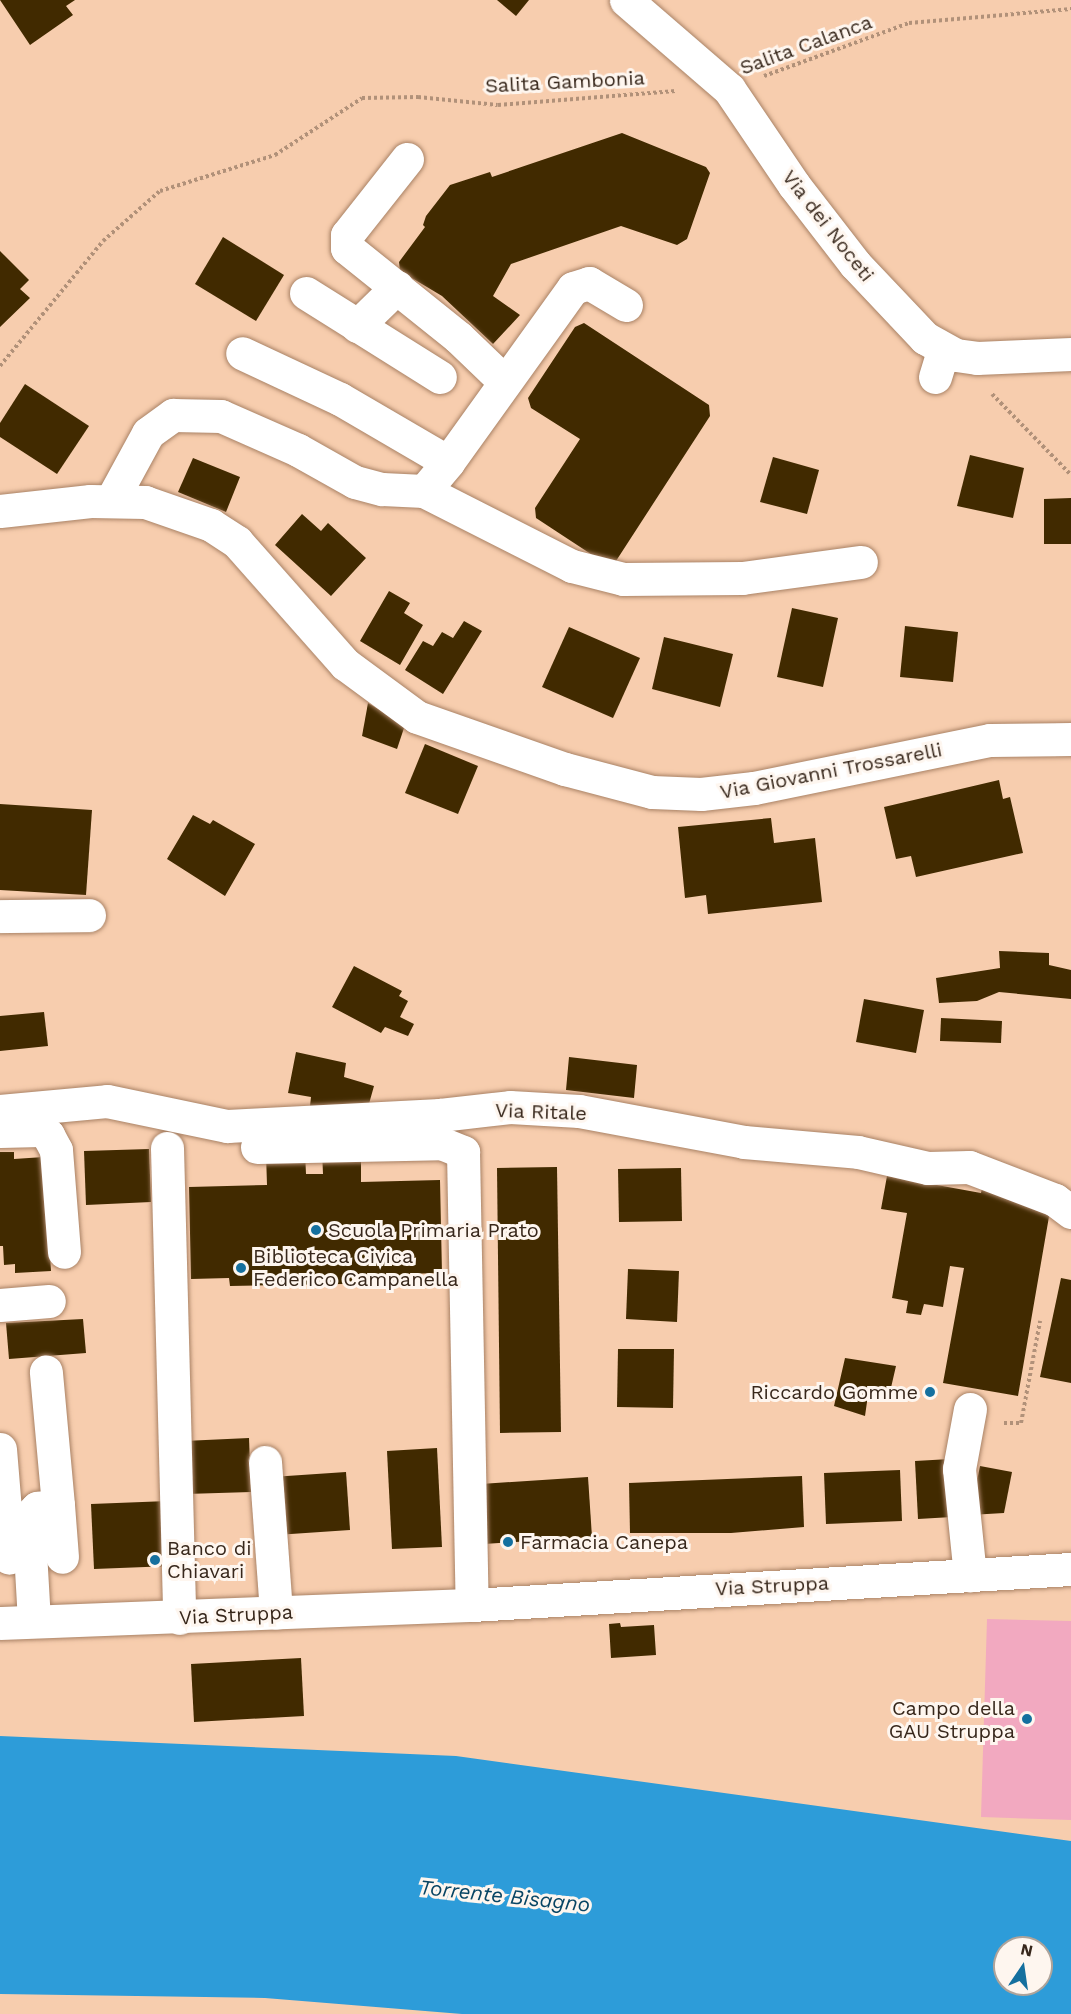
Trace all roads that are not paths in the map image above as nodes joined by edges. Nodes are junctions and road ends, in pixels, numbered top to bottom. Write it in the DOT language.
graph roads {
  1 [pos="626,0"];
  2 [pos="407,159"];
  3 [pos="397,287"];
  4 [pos="306,293"];
  5 [pos="626,305"];
  6 [pos="357,326"];
  7 [pos="242,353"];
  8 [pos="1071,354"];
  9 [pos="440,378"];
  10 [pos="505,382"];
  11 [pos="448,462"];
  12 [pos="424,492"];
  13 [pos="111,501"];
  14 [pos="0,511"];
  15 [pos="861,562"];
  16 [pos="1071,739"];
  17 [pos="89,915"];
  18 [pos="0,916"];
  19 [pos="0,1111"];
  20 [pos="0,1131"];
  21 [pos="167,1148"];
  22 [pos="257,1148"];
  23 [pos="1071,1212"];
  24 [pos="64,1252"];
  25 [pos="49,1300"];
  26 [pos="0,1305"];
  27 [pos="46,1372"];
  28 [pos="968,1416"];
  29 [pos="0,1449"];
  30 [pos="265,1462"];
  31 [pos="58,1504"];
  32 [pos="62,1557"];
  33 [pos="1071,1569"];
  34 [pos="970,1575"];
  35 [pos="472,1605"];
  36 [pos="276,1613"];
  37 [pos="179,1618"];
  38 [pos="16,1622"];
  1 -- 8 [label="street, Via dei Noceti"];
  2 -- 3 [label="street"];
  3 -- 6 [label="street"];
  3 -- 10 [label="street"];
  4 -- 6 [label="street"];
  5 -- 10 [label="street"];
  6 -- 9 [label="street"];
  7 -- 11 [label="street"];
  10 -- 11 [label="street"];
  11 -- 12 [label="street"];
  12 -- 13 [label="street"];
  12 -- 15 [label="street"];
  13 -- 14 [label="street, Via Giovanni Trossarelli"];
  13 -- 16 [label="street, Via Giovanni Trossarelli"];
  17 -- 18 [label="street"];
  19 -- 23 [label="street, Via Ritale"];
  20 -- 24 [label="street"];
  21 -- 37 [label="street"];
  22 -- 35 [label="street"];
  25 -- 26 [label="street"];
  27 -- 31 [label="street"];
  28 -- 34 [label="street"];
  29 -- 38 [label="street"];
  30 -- 36 [label="street"];
  31 -- 32 [label="street"];
  31 -- 38 [label="street"];
  33 -- 34 [label="street, Via Struppa"];
  34 -- 35 [label="street, Via Struppa"];
  35 -- 36 [label="street, Via Struppa"];
  36 -- 37 [label="street, Via Struppa"];
  37 -- 38 [label="street, Via Struppa"];
}
